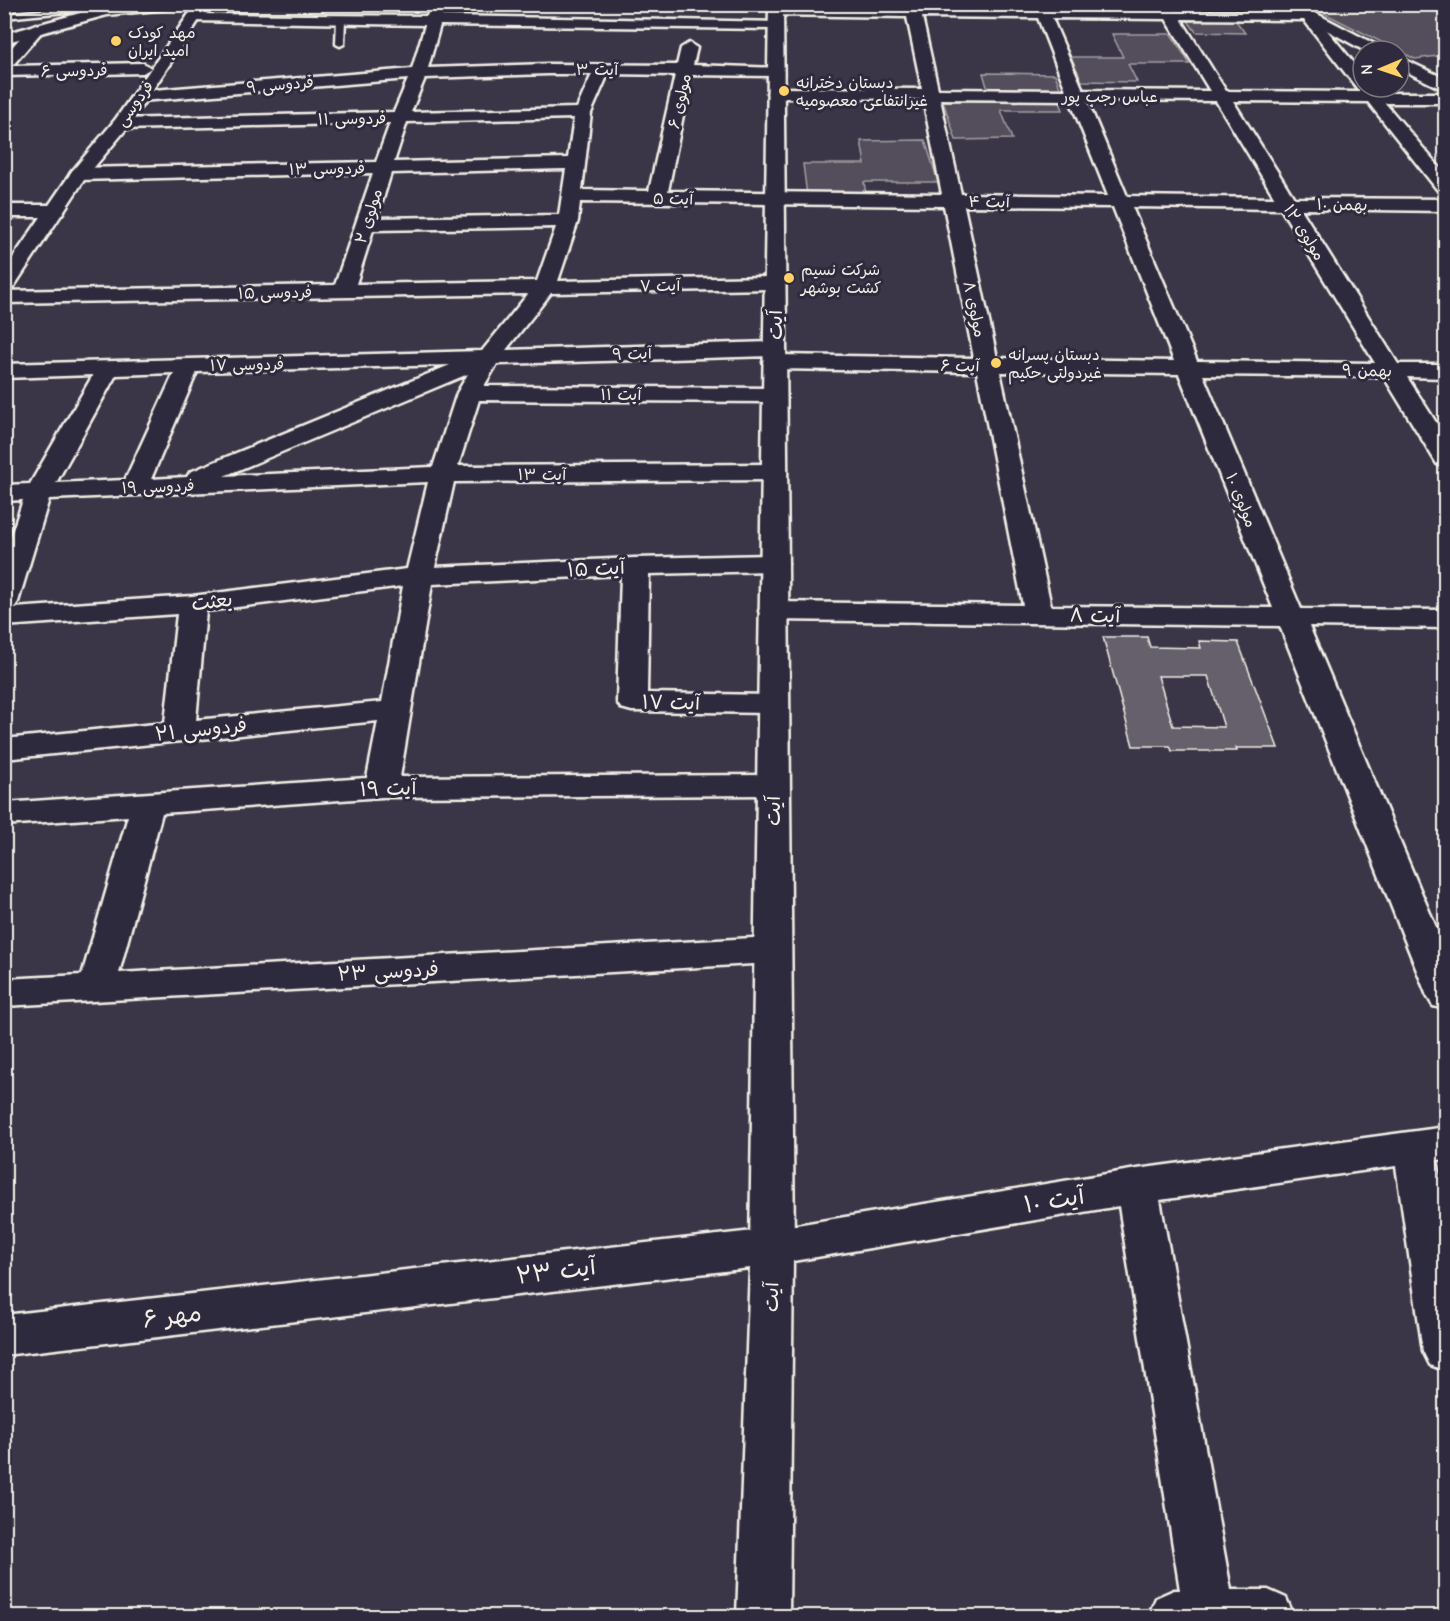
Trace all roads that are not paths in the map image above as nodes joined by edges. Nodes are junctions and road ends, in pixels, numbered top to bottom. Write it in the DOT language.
graph roads {
  1 [pos="130,4"];
  2 [pos="211,4"];
  3 [pos="1286,4"];
  4 [pos="179,5"];
  5 [pos="569,6"];
  6 [pos="913,9"];
  7 [pos="1041,9"];
  8 [pos="1167,10"];
  9 [pos="106,11"];
  10 [pos="198,11"];
  11 [pos="435,12"];
  12 [pos="776,14"];
  13 [pos="4,16"];
  14 [pos="694,16"];
  15 [pos="1308,16"];
  16 [pos="341,19"];
  17 [pos="564,22"];
  18 [pos="36,29"];
  19 [pos="4,39"];
  20 [pos="1353,39"];
  21 [pos="340,44"];
  22 [pos="4,66"];
  23 [pos="142,68"];
  24 [pos="548,69"];
  25 [pos="602,69"];
  26 [pos="1411,69"];
  27 [pos="686,70"];
  28 [pos="1351,70"];
  29 [pos="4,71"];
  30 [pos="419,73"];
  31 [pos="775,82"];
  32 [pos="1446,86"];
  33 [pos="1351,91"];
  34 [pos="930,94"];
  35 [pos="1411,94"];
  36 [pos="1076,95"];
  37 [pos="141,96"];
  38 [pos="1221,96"];
  39 [pos="1446,98"];
  40 [pos="1374,99"];
  41 [pos="584,113"];
  42 [pos="400,117"];
  43 [pos="121,123"];
  44 [pos="575,163"];
  45 [pos="384,167"];
  46 [pos="78,174"];
  47 [pos="1446,188"];
  48 [pos="572,196"];
  49 [pos="657,197"];
  50 [pos="775,199"];
  51 [pos="952,201"];
  52 [pos="1120,202"];
  53 [pos="1203,203"];
  54 [pos="1287,204"];
  55 [pos="1446,205"];
  56 [pos="4,211"];
  57 [pos="54,211"];
  58 [pos="568,221"];
  59 [pos="365,224"];
  60 [pos="775,283"];
  61 [pos="4,287"];
  62 [pos="545,287"];
  63 [pos="343,291"];
  64 [pos="4,297"];
  65 [pos="774,356"];
  66 [pos="489,357"];
  67 [pos="189,365"];
  68 [pos="987,365"];
  69 [pos="109,368"];
  70 [pos="1188,368"];
  71 [pos="1289,369"];
  72 [pos="1391,370"];
  73 [pos="4,371"];
  74 [pos="1446,371"];
  75 [pos="469,393"];
  76 [pos="774,395"];
  77 [pos="1446,459"];
  78 [pos="774,472"];
  79 [pos="443,474"];
  80 [pos="310,480"];
  81 [pos="177,486"];
  82 [pos="135,487"];
  83 [pos="39,492"];
  84 [pos="4,493"];
  85 [pos="774,563"];
  86 [pos="635,566"];
  87 [pos="419,576"];
  88 [pos="4,602"];
  89 [pos="192,604"];
  90 [pos="773,611"];
  91 [pos="1039,614"];
  92 [pos="4,617"];
  93 [pos="1290,617"];
  94 [pos="1432,619"];
  95 [pos="773,704"];
  96 [pos="397,710"];
  97 [pos="180,732"];
  98 [pos="4,749"];
  99 [pos="773,785"];
  100 [pos="382,787"];
  101 [pos="148,804"];
  102 [pos="4,814"];
  103 [pos="772,950"];
  104 [pos="98,987"];
  105 [pos="4,993"];
  106 [pos="1446,996"];
  107 [pos="1430,1145"];
  108 [pos="1137,1186"];
  109 [pos="772,1247"];
  110 [pos="339,1296"];
  111 [pos="1442,1303"];
  112 [pos="4,1335"];
  113 [pos="1446,1351"];
  114 [pos="1192,1616"];
  115 [pos="763,1617"];
  116 [pos="1268,1617"];
  1 -- 9 [label="street"];
  2 -- 10 [label="street, فردوسی"];
  3 -- 15 [label="street"];
  4 -- 9 [label="street"];
  4 -- 10 [label="street"];
  4 -- 23 [label="street, فردوسی"];
  5 -- 17 [label="street"];
  6 -- 7 [label="street"];
  6 -- 12 [label="street"];
  6 -- 34 [label="street, مولوی ۸"];
  7 -- 8 [label="street"];
  7 -- 36 [label="street, مولوی ۱۰"];
  8 -- 15 [label="street"];
  8 -- 38 [label="street, مولوی ۱۲"];
  9 -- 13 [label="lane"];
  9 -- 18 [label="street"];
  10 -- 16 [label="street"];
  10 -- 37 [label="street, فردوسی"];
  11 -- 16 [label="street"];
  11 -- 17 [label="street"];
  11 -- 30 [label="street, مولوی ۲"];
  12 -- 14 [label="street"];
  12 -- 31 [label="street, آیت"];
  14 -- 17 [label="street"];
  14 -- 27 [label="street, مولوی ۶"];
  15 -- 20 [label="street"];
  15 -- 28 [label="street"];
  16 -- 21 [label="lane"];
  17 -- 24 [label="street"];
  18 -- 19 [label="street"];
  18 -- 22 [label="street"];
  23 -- 29 [label="street, فردوسی ۶"];
  23 -- 46 [label="street, فردوسی"];
  24 -- 25 [label="street, آیت ۳"];
  24 -- 30 [label="street, آیت ۳"];
  25 -- 27 [label="street, آیت ۳"];
  25 -- 41 [label="street"];
  26 -- 32 [label="street"];
  27 -- 31 [label="street, آیت ۳"];
  27 -- 49 [label="street, مولوی ۶"];
  30 -- 37 [label="street, فردوسی ۹"];
  30 -- 42 [label="street, مولوی ۲"];
  31 -- 34 [label="street, عباس رجب پور"];
  31 -- 50 [label="street, آیت"];
  33 -- 38 [label="street, عباس رجب پور"];
  34 -- 36 [label="street, عباس رجب پور"];
  34 -- 51 [label="street, مولوی ۸"];
  35 -- 39 [label="street, عباس رجب پور"];
  36 -- 38 [label="street, عباس رجب پور"];
  36 -- 52 [label="street, مولوی ۱۰"];
  37 -- 43 [label="street, فردوسی"];
  38 -- 54 [label="street, مولوی ۱۲"];
  40 -- 47 [label="street"];
  41 -- 42 [label="street, فردوسی ۱۱"];
  41 -- 44 [label="street"];
  42 -- 43 [label="street, فردوسی ۱۱"];
  42 -- 45 [label="street, مولوی ۲"];
  43 -- 46 [label="street, فردوسی"];
  44 -- 45 [label="street, فردوسی ۱۳"];
  44 -- 48 [label="street"];
  45 -- 46 [label="street, فردوسی ۱۳"];
  45 -- 59 [label="street, مولوی ۲"];
  46 -- 57 [label="street, فردوسی"];
  48 -- 49 [label="street, آیت ۵"];
  48 -- 58 [label="street"];
  49 -- 50 [label="street, آیت ۵"];
  50 -- 51 [label="street, آیت ۴"];
  50 -- 60 [label="street, آیت"];
  51 -- 52 [label="street, آیت ۴"];
  51 -- 68 [label="street, مولوی ۸"];
  52 -- 53 [label="street, آیت ۴"];
  52 -- 70 [label="street, مولوی ۱۰"];
  53 -- 54 [label="street, بهمن ۱۰"];
  54 -- 55 [label="street, بهمن ۱۰"];
  54 -- 72 [label="street, مولوی ۱۲"];
  56 -- 57 [label="street"];
  57 -- 61 [label="street, فردوسی"];
  58 -- 59 [label="street"];
  58 -- 62 [label="street"];
  59 -- 63 [label="street, مولوی ۲"];
  60 -- 62 [label="street, آیت ۷"];
  60 -- 65 [label="street, آیت"];
  62 -- 63 [label="street, فردوسی ۱۵"];
  62 -- 66 [label="street"];
  63 -- 64 [label="street, فردوسی ۱۵"];
  65 -- 66 [label="street, آیت ۹"];
  65 -- 68 [label="street, آیت ۶"];
  65 -- 76 [label="street, آیت"];
  66 -- 67 [label="street, فردوسی ۱۷"];
  66 -- 75 [label="street"];
  66 -- 81 [label="street"];
  67 -- 69 [label="street, فردوسی ۱۷"];
  67 -- 82 [label="street"];
  68 -- 70 [label="street, آیت ۶"];
  68 -- 91 [label="street, مولوی ۸"];
  69 -- 73 [label="street, فردوسی ۱۷"];
  69 -- 83 [label="street"];
  70 -- 71 [label="street, آیت ۶"];
  70 -- 93 [label="street, مولوی ۱۰"];
  71 -- 72 [label="street, بهمن ۹"];
  72 -- 74 [label="street, بهمن ۹"];
  72 -- 77 [label="street, مولوی ۱۲"];
  75 -- 76 [label="street, آیت ۱۱"];
  75 -- 79 [label="street"];
  76 -- 78 [label="street, آیت"];
  78 -- 79 [label="street, آیت ۱۳"];
  78 -- 85 [label="street, آیت"];
  79 -- 80 [label="street, آیت ۱۳"];
  79 -- 87 [label="street"];
  80 -- 81 [label="street, فردوسی ۱۹"];
  81 -- 82 [label="street, فردوسی ۱۹"];
  82 -- 83 [label="street, فردوسی ۱۹"];
  83 -- 84 [label="street, فردوسی ۱۹"];
  83 -- 88 [label="street"];
  85 -- 86 [label="street, آیت ۱۵"];
  85 -- 90 [label="street, آیت"];
  86 -- 87 [label="street, آیت ۱۵"];
  86 -- 95 [label="street, آیت ۱۷"];
  87 -- 89 [label="street, بعثت"];
  87 -- 96 [label="street"];
  89 -- 92 [label="street, بعثت"];
  89 -- 97 [label="street"];
  90 -- 91 [label="street, آیت ۸"];
  90 -- 95 [label="street, آیت"];
  91 -- 93 [label="street, آیت ۸"];
  93 -- 94 [label="street, آیت ۸"];
  93 -- 106 [label="street, مولوی ۱۰"];
  95 -- 99 [label="street, آیت"];
  96 -- 97 [label="street, فردوسی ۲۱"];
  96 -- 100 [label="street"];
  97 -- 98 [label="street, فردوسی ۲۱"];
  99 -- 100 [label="street, آیت ۱۹"];
  99 -- 103 [label="street, آیت"];
  100 -- 101 [label="street, آیت ۱۹"];
  101 -- 102 [label="street, آیت ۱۹"];
  101 -- 104 [label="street"];
  103 -- 104 [label="street, فردوسی ۲۳"];
  103 -- 109 [label="street, آیت"];
  104 -- 105 [label="street, فردوسی ۲۳"];
  107 -- 108 [label="street, آیت ۱۰"];
  107 -- 111 [label="street"];
  108 -- 109 [label="street, آیت ۱۰"];
  108 -- 114 [label="street"];
  109 -- 110 [label="street, آیت ۲۳"];
  109 -- 115 [label="street, آیت"];
  110 -- 112 [label="street, مهر ۶"];
  111 -- 113 [label="street"];
  114 -- 116 [label="street"];
}
